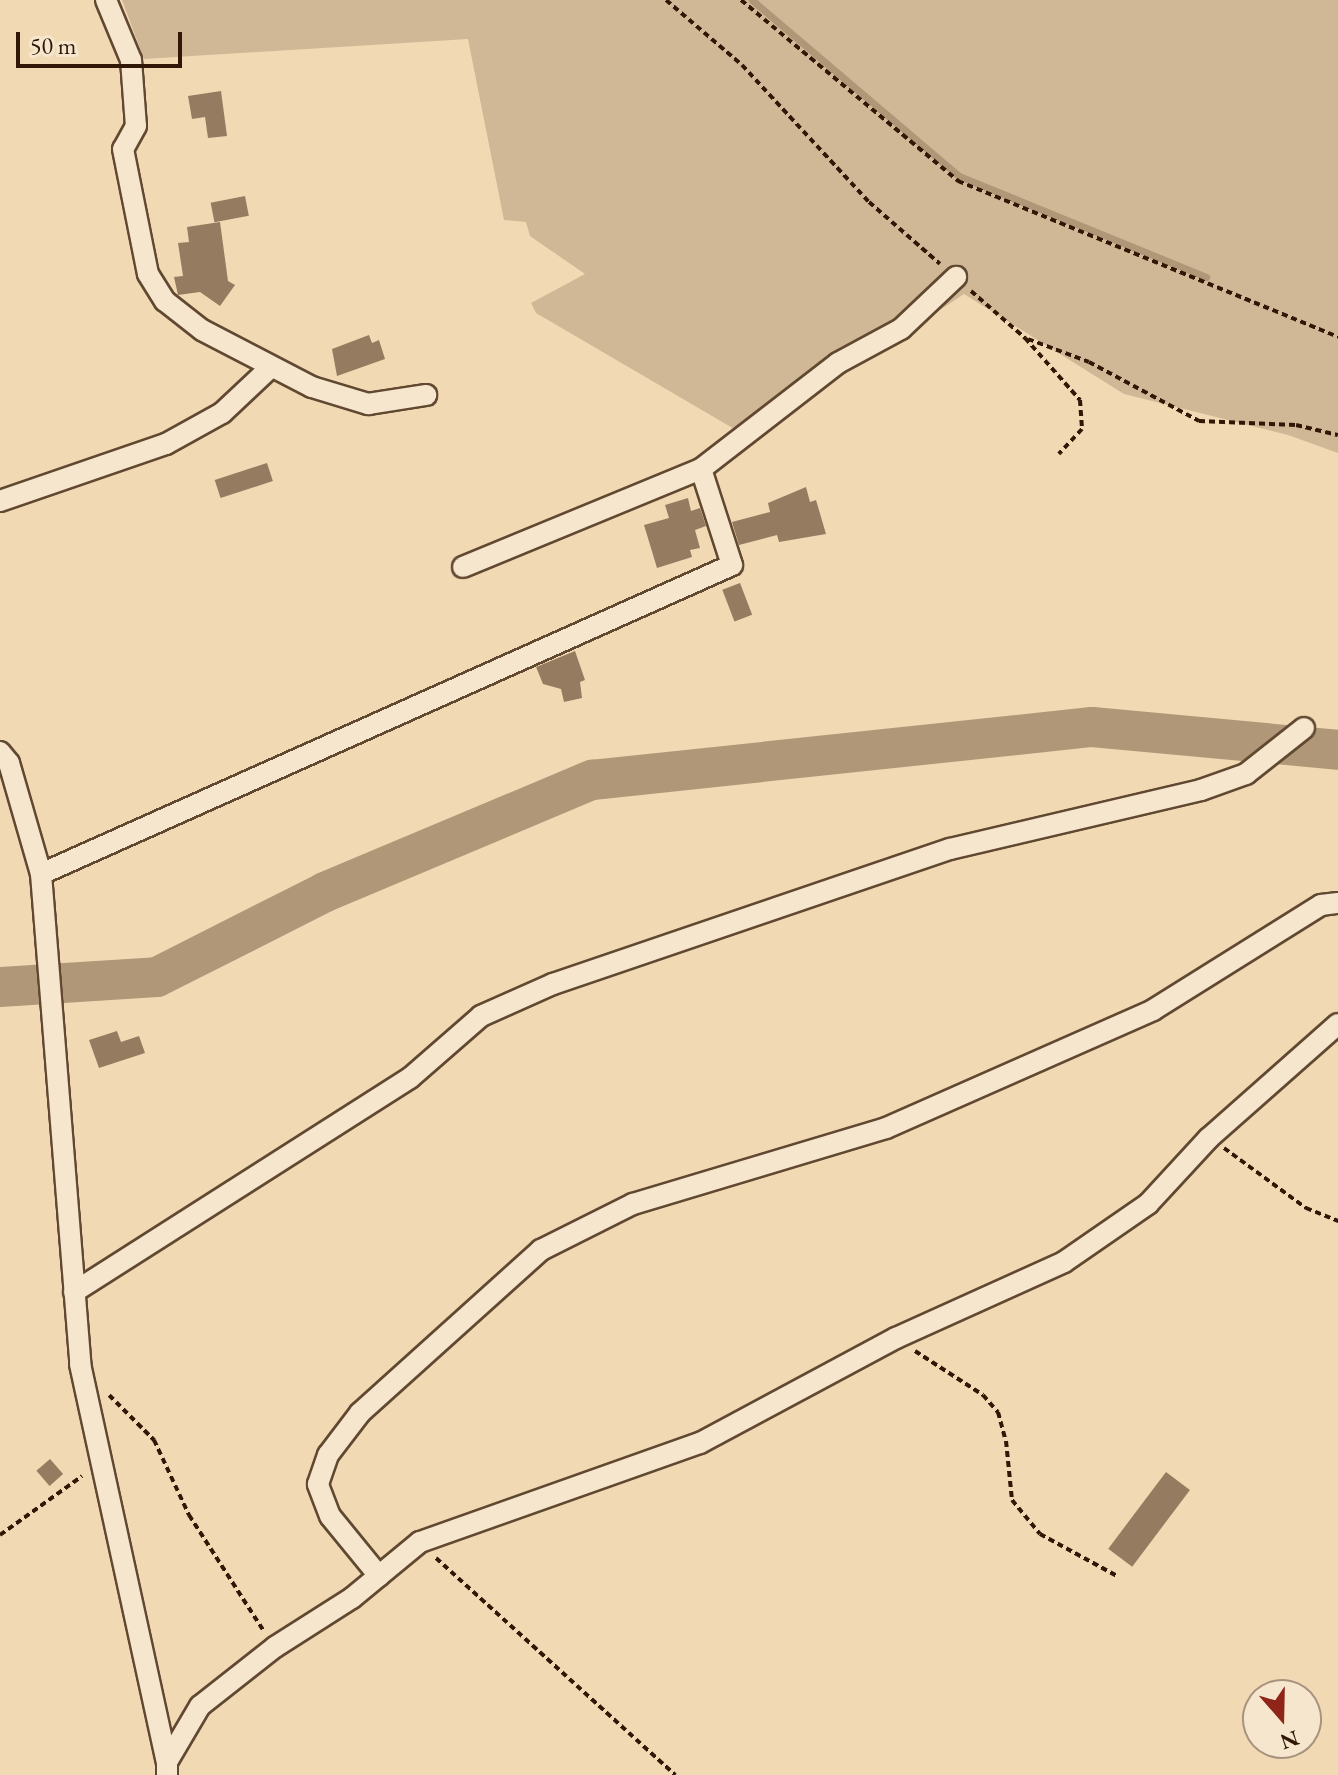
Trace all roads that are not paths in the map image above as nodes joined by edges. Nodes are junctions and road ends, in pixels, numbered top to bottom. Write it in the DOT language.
graph roads {
  1 [pos="106,0"];
  2 [pos="956,277"];
  3 [pos="270,368"];
  4 [pos="426,395"];
  5 [pos="701,469"];
  6 [pos="0,501"];
  7 [pos="463,567"];
  8 [pos="1304,728"];
  9 [pos="0,752"];
  10 [pos="41,874"];
  11 [pos="1338,903"];
  12 [pos="1338,1024"];
  13 [pos="74,1292"];
  14 [pos="379,1576"];
  15 [pos="167,1768"];
  1 -- 3 [label="street"];
  2 -- 5 [label="street"];
  3 -- 4 [label="street"];
  3 -- 6 [label="street"];
  5 -- 7 [label="street"];
  5 -- 10 [label="street"];
  8 -- 13 [label="street"];
  9 -- 10 [label="street"];
  10 -- 13 [label="street"];
  11 -- 14 [label="street"];
  12 -- 14 [label="street"];
  13 -- 15 [label="street"];
  14 -- 15 [label="street"];
}
